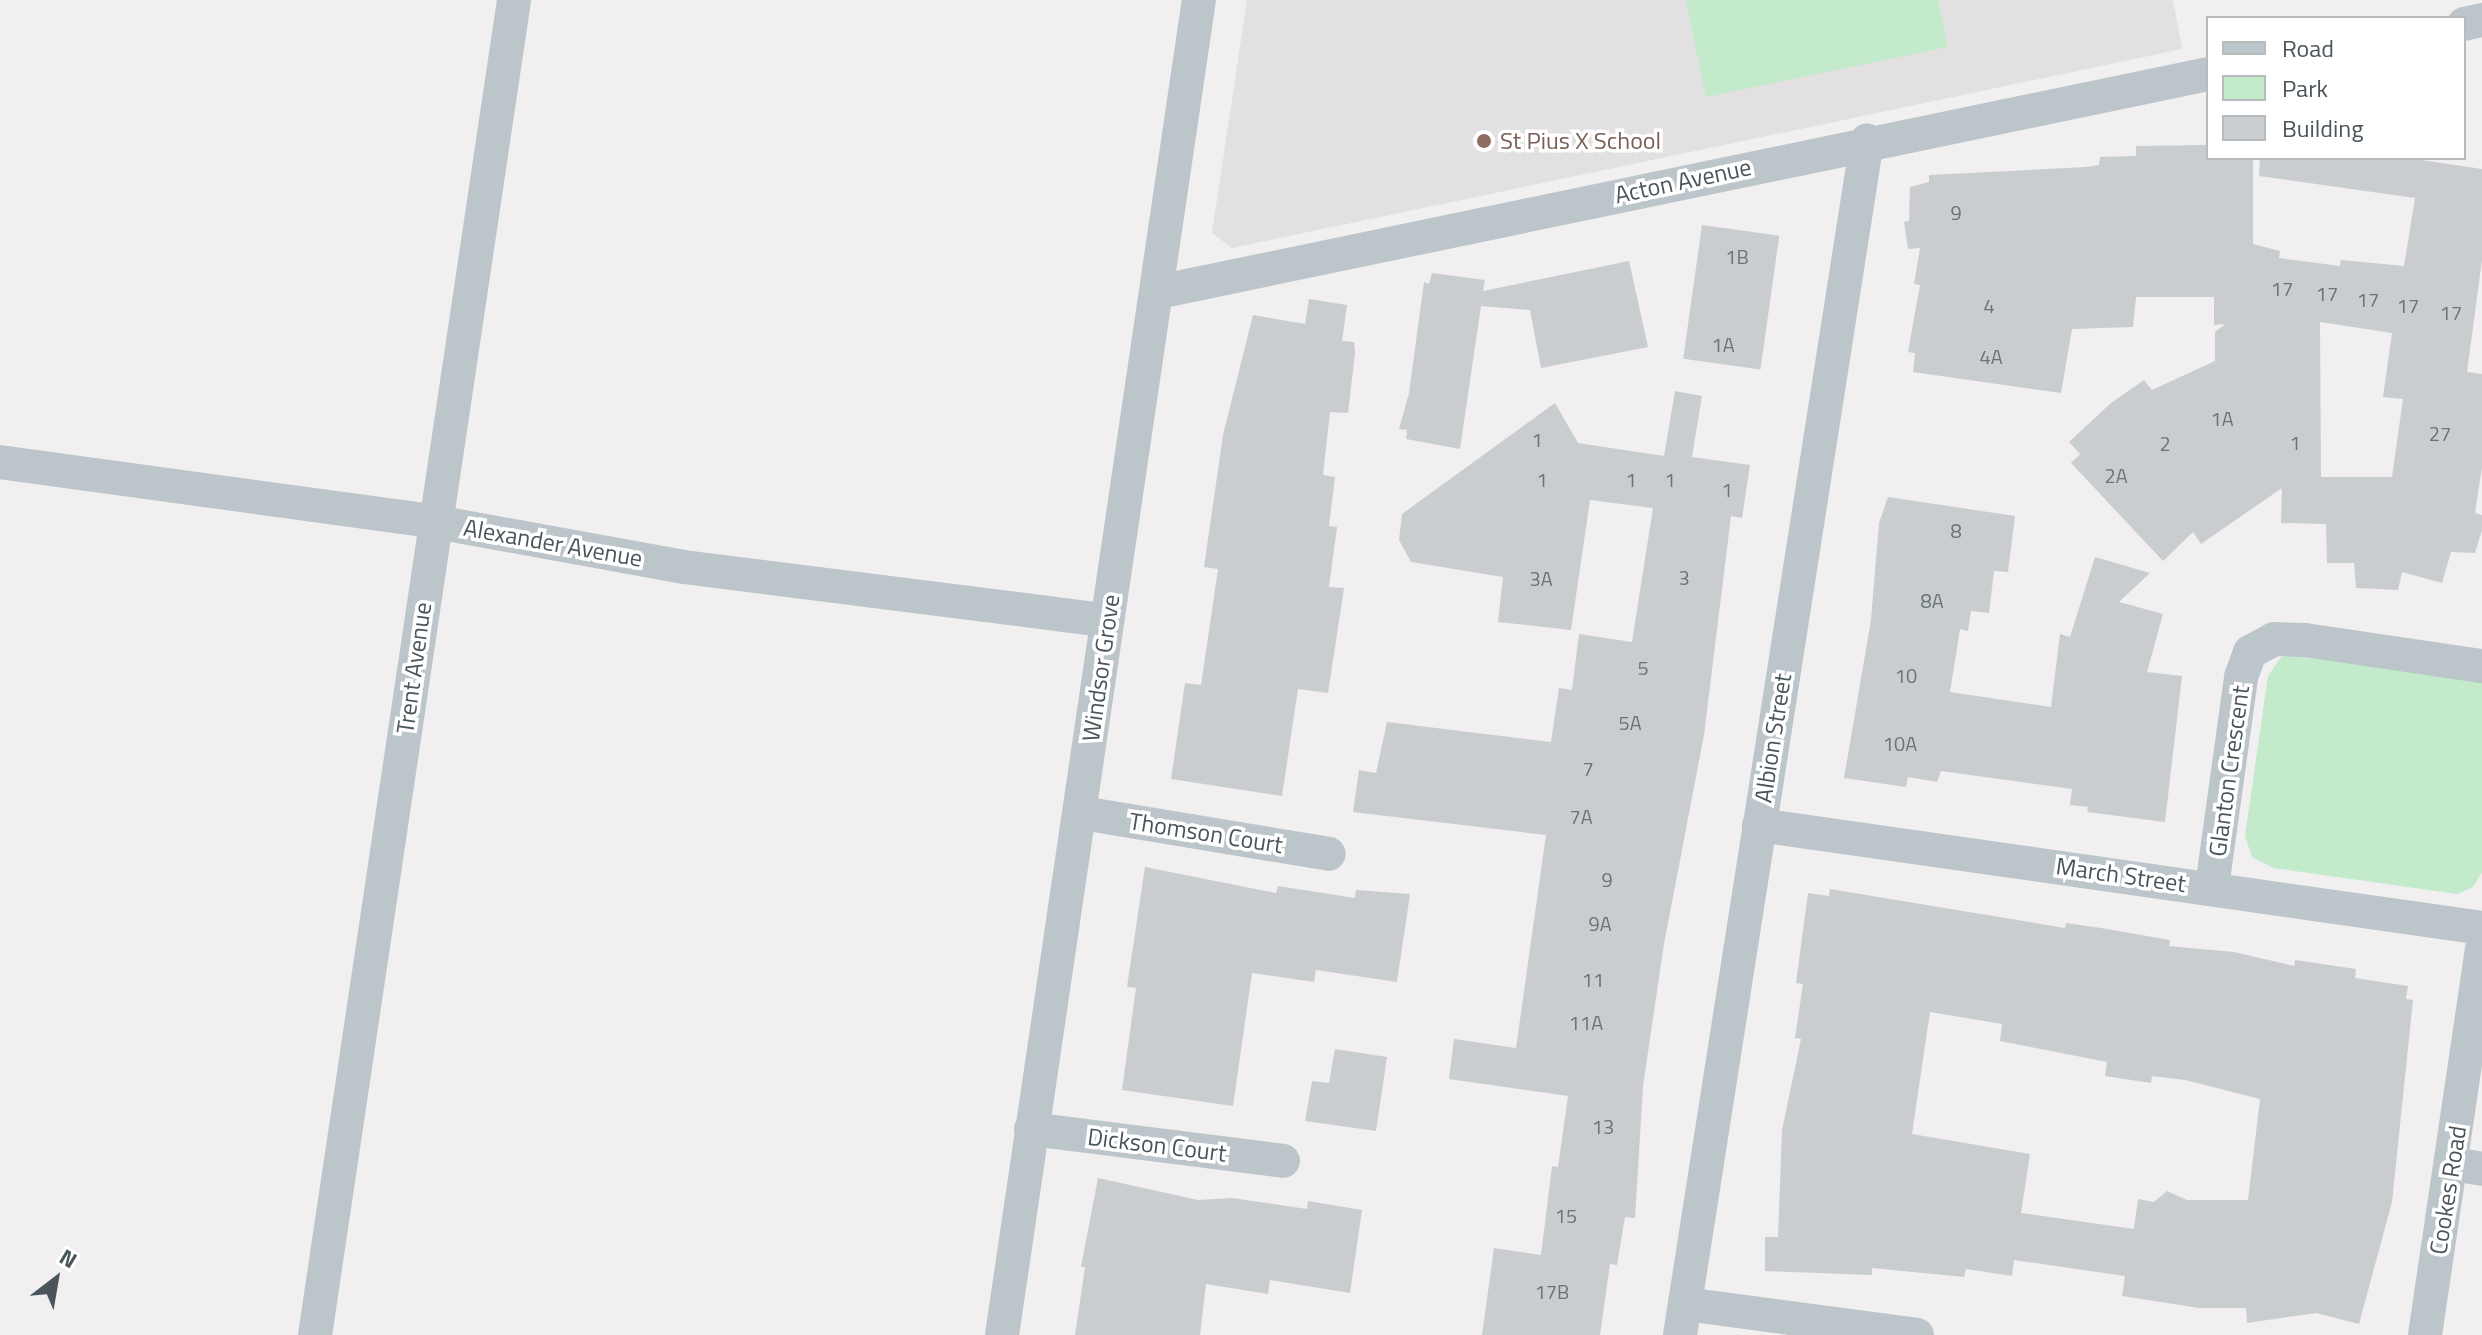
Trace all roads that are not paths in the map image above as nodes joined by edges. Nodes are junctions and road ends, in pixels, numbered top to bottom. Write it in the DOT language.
graph roads {
  1 [pos="514,0"];
  2 [pos="1199,0"];
  3 [pos="2206,74"];
  4 [pos="1867,141"];
  5 [pos="1158,292"];
  6 [pos="0,462"];
  7 [pos="436,522"];
  8 [pos="1106,620"];
  9 [pos="2482,666"];
  10 [pos="1082,813"];
  11 [pos="1759,825"];
  12 [pos="1329,854"];
  13 [pos="2212,887"];
  14 [pos="2482,928"];
  15 [pos="2482,949"];
  16 [pos="1031,1129"];
  17 [pos="1283,1161"];
  18 [pos="2467,1167"];
  19 [pos="1682,1319"];
  20 [pos="315,1335"];
  21 [pos="1002,1335"];
  22 [pos="1917,1335"];
  23 [pos="2425,1335"];
  1 -- 7 [label="street, Trent Avenue"];
  2 -- 5 [label="street, Windsor Grove"];
  3 -- 4 [label="street, Acton Avenue"];
  4 -- 5 [label="street, Acton Avenue"];
  4 -- 11 [label="street, Albion Street"];
  5 -- 8 [label="street, Windsor Grove"];
  6 -- 7 [label="street, Alexander Avenue"];
  7 -- 8 [label="street, Alexander Avenue"];
  7 -- 20 [label="street, Trent Avenue"];
  8 -- 10 [label="street, Windsor Grove"];
  9 -- 13 [label="street, Glanton Crescent"];
  10 -- 12 [label="street, Thomson Court"];
  10 -- 16 [label="street, Windsor Grove"];
  11 -- 13 [label="street, March Street"];
  11 -- 19 [label="street, Albion Street"];
  13 -- 14 [label="street, March Street"];
  15 -- 18 [label="street, Cookes Road"];
  16 -- 17 [label="street, Dickson Court"];
  16 -- 21 [label="street, Windsor Grove"];
  18 -- 23 [label="street, Cookes Road"];
  19 -- 22 [label="street"];
}
